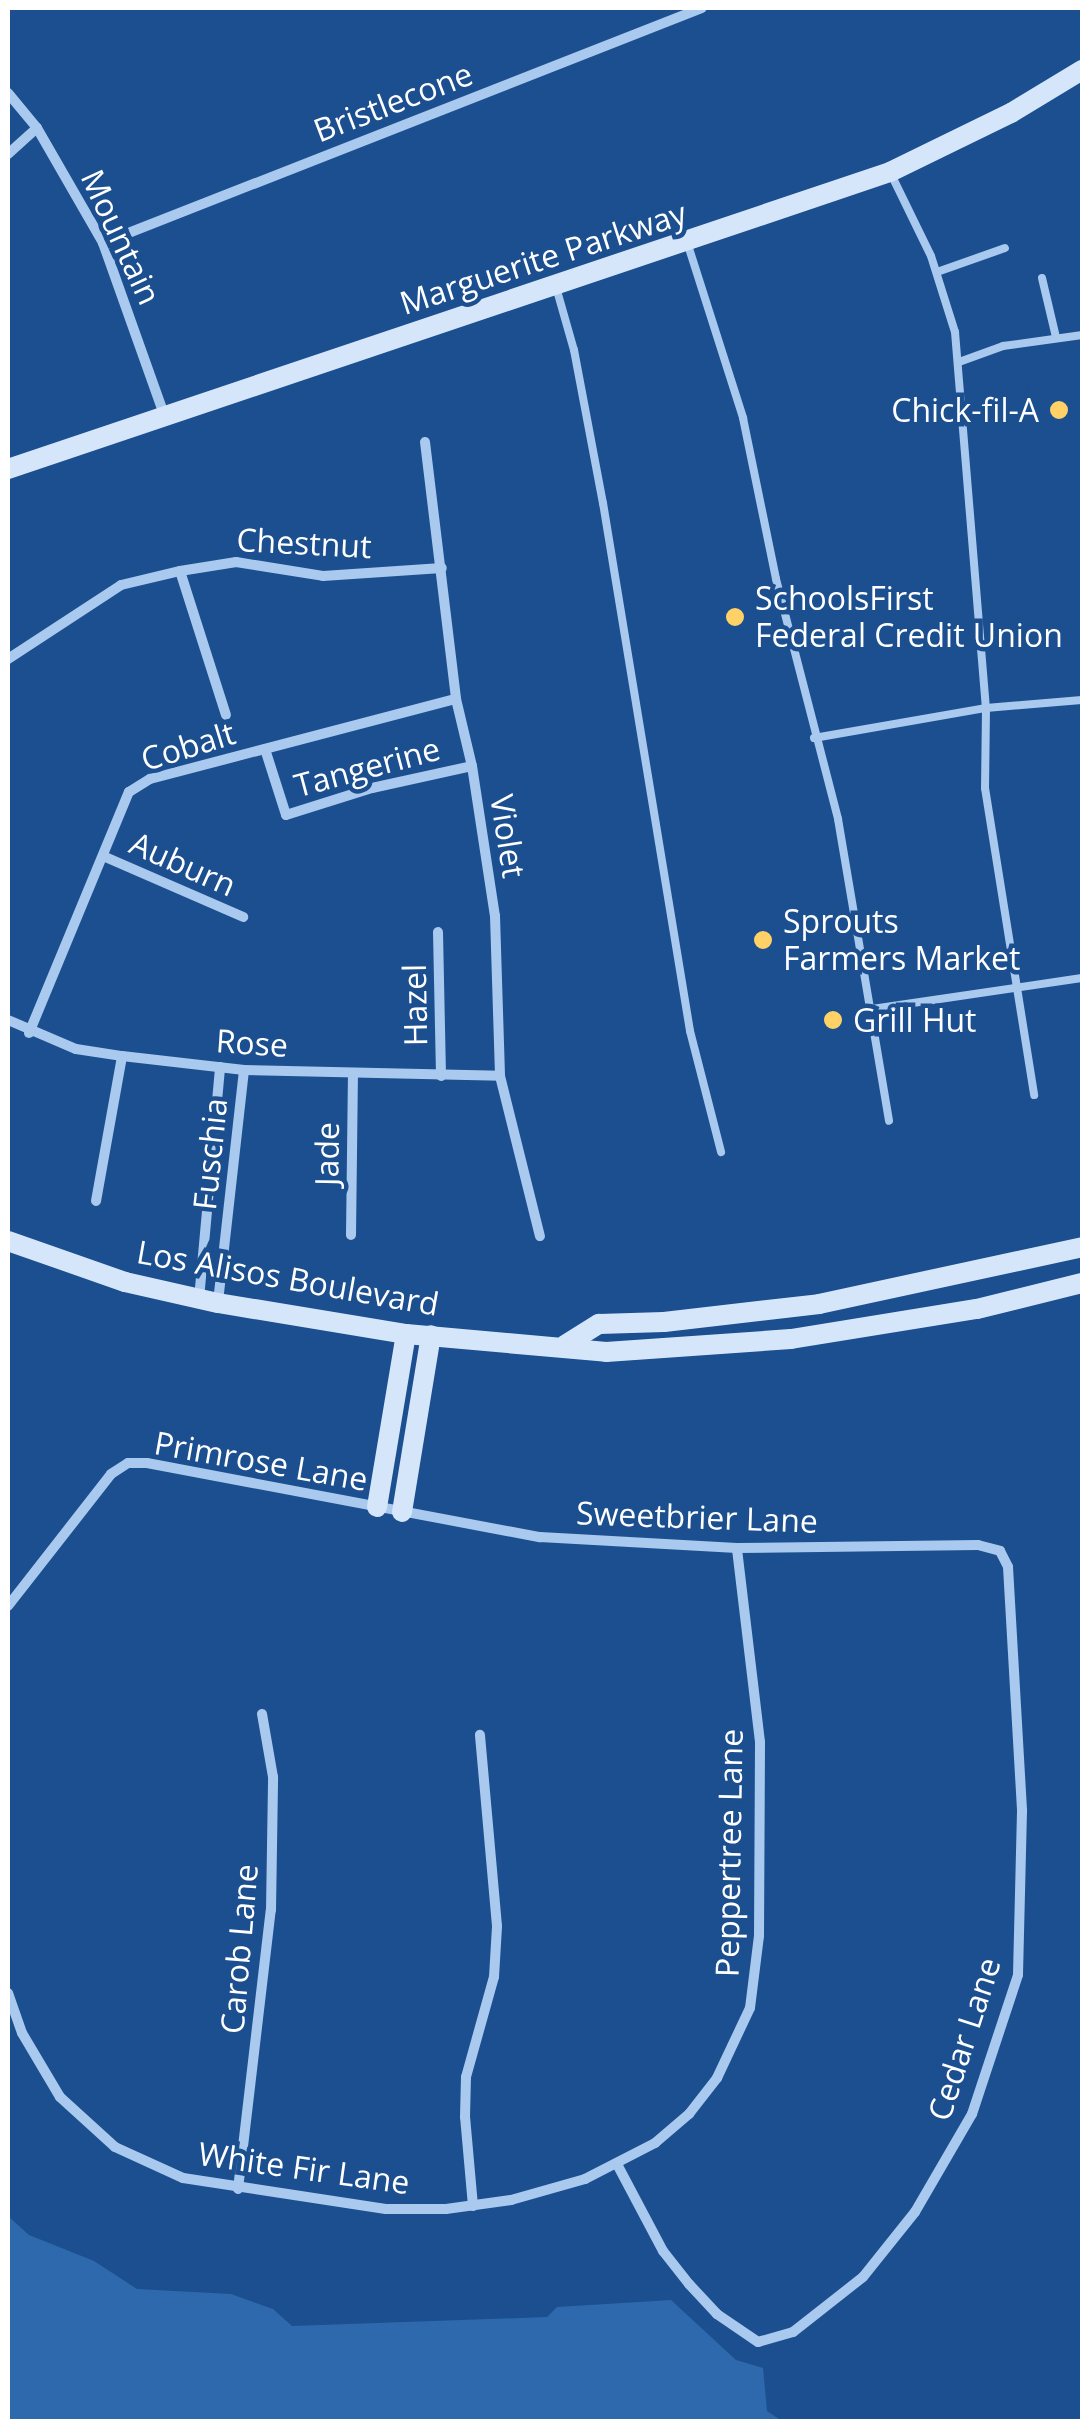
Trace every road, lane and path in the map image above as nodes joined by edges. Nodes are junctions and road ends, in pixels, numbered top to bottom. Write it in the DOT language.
graph roads {
  1 [pos="702,8"];
  2 [pos="1082,70"];
  3 [pos="8,93"];
  4 [pos="37,128"];
  5 [pos="8,154"];
  6 [pos="890,172"];
  7 [pos="687,242"];
  8 [pos="103,243"];
  9 [pos="1005,248"];
  10 [pos="936,272"];
  11 [pos="1042,278"];
  12 [pos="555,286"];
  13 [pos="1082,335"];
  14 [pos="1056,337"];
  15 [pos="959,362"];
  16 [pos="164,414"];
  17 [pos="425,442"];
  18 [pos="8,468"];
  19 [pos="442,568"];
  20 [pos="180,571"];
  21 [pos="8,659"];
  22 [pos="456,699"];
  23 [pos="1082,700"];
  24 [pos="986,708"];
  25 [pos="226,715"];
  26 [pos="814,738"];
  27 [pos="266,749"];
  28 [pos="472,766"];
  29 [pos="103,856"];
  30 [pos="243,917"];
  31 [pos="438,932"];
  32 [pos="1082,978"];
  33 [pos="1016,985"];
  34 [pos="872,1008"];
  35 [pos="8,1020"];
  36 [pos="29,1033"];
  37 [pos="122,1056"];
  38 [pos="220,1067"];
  39 [pos="244,1070"];
  40 [pos="353,1073"];
  41 [pos="441,1076"];
  42 [pos="500,1076"];
  43 [pos="1034,1095"];
  44 [pos="890,1121"];
  45 [pos="721,1152"];
  46 [pos="96,1201"];
  47 [pos="350,1235"];
  48 [pos="540,1236"];
  49 [pos="8,1241"];
  50 [pos="1082,1246"];
  51 [pos="1082,1284"];
  52 [pos="208,1301"];
  53 [pos="406,1334"];
  54 [pos="430,1336"];
  55 [pos="565,1345"];
  56 [pos="391,1510"];
  57 [pos="737,1548"];
  58 [pos="1000,1551"];
  59 [pos="8,1606"];
  60 [pos="262,1714"];
  61 [pos="480,1735"];
  62 [pos="8,1993"];
  63 [pos="617,2164"];
  64 [pos="238,2189"];
  65 [pos="473,2206"];
  1 -- 8 [label="street, Bristlecone"];
  2 -- 6 [label="main road, Marguerite Parkway"];
  3 -- 4 [label="street, Mountain"];
  4 -- 5 [label="street"];
  4 -- 8 [label="street, Mountain"];
  6 -- 7 [label="main road, Marguerite Parkway"];
  6 -- 10 [label="lane"];
  7 -- 12 [label="main road, Marguerite Parkway"];
  7 -- 26 [label="lane"];
  8 -- 16 [label="street, Mountain"];
  9 -- 10 [label="lane"];
  10 -- 15 [label="lane"];
  11 -- 14 [label="lane"];
  12 -- 16 [label="main road, Marguerite Parkway"];
  12 -- 45 [label="lane"];
  13 -- 14 [label="lane"];
  14 -- 15 [label="lane"];
  15 -- 24 [label="lane"];
  16 -- 18 [label="main road, Marguerite Parkway"];
  17 -- 19 [label="street, Violet"];
  19 -- 20 [label="street, Chestnut"];
  19 -- 22 [label="street, Violet"];
  20 -- 21 [label="street, Chestnut"];
  20 -- 25 [label="street"];
  22 -- 27 [label="street, Cobalt"];
  22 -- 28 [label="street, Violet"];
  23 -- 24 [label="lane"];
  24 -- 26 [label="lane"];
  24 -- 33 [label="lane"];
  26 -- 34 [label="lane"];
  27 -- 28 [label="street, Tangerine"];
  27 -- 29 [label="street, Cobalt"];
  28 -- 42 [label="street, Violet"];
  29 -- 30 [label="street, Auburn"];
  29 -- 36 [label="street, Cobalt"];
  31 -- 41 [label="street, Hazel"];
  32 -- 33 [label="lane"];
  33 -- 34 [label="lane"];
  33 -- 43 [label="lane"];
  34 -- 44 [label="lane"];
  35 -- 36 [label="street, Rose"];
  36 -- 37 [label="street, Rose"];
  37 -- 38 [label="street, Rose"];
  37 -- 46 [label="street"];
  38 -- 39 [label="street, Rose"];
  38 -- 52 [label="street, Fuschia"];
  39 -- 40 [label="street, Rose"];
  39 -- 52 [label="street, Fuschia"];
  40 -- 41 [label="street, Rose"];
  40 -- 47 [label="street, Jade"];
  41 -- 42 [label="street, Rose"];
  42 -- 48 [label="street, Violet"];
  49 -- 52 [label="main road, Los Alisos Boulevard"];
  50 -- 55 [label="main road, Los Alisos Boulevard"];
  51 -- 55 [label="main road, Los Alisos Boulevard"];
  52 -- 53 [label="main road, Los Alisos Boulevard"];
  53 -- 54 [label="main road, Los Alisos Boulevard"];
  53 -- 56 [label="main road"];
  54 -- 55 [label="main road, Los Alisos Boulevard"];
  54 -- 56 [label="main road"];
  56 -- 57 [label="street, Sweetbrier Lane"];
  56 -- 59 [label="street, Primrose Lane"];
  57 -- 58 [label="street, Sweetbrier Lane"];
  57 -- 63 [label="street, Peppertree Lane"];
  58 -- 63 [label="street, Cedar Lane"];
  60 -- 64 [label="street, Carob Lane"];
  61 -- 65 [label="street"];
  62 -- 64 [label="street, White Fir Lane"];
  63 -- 65 [label="street, White Fir Lane"];
  64 -- 65 [label="street, White Fir Lane"];
}
